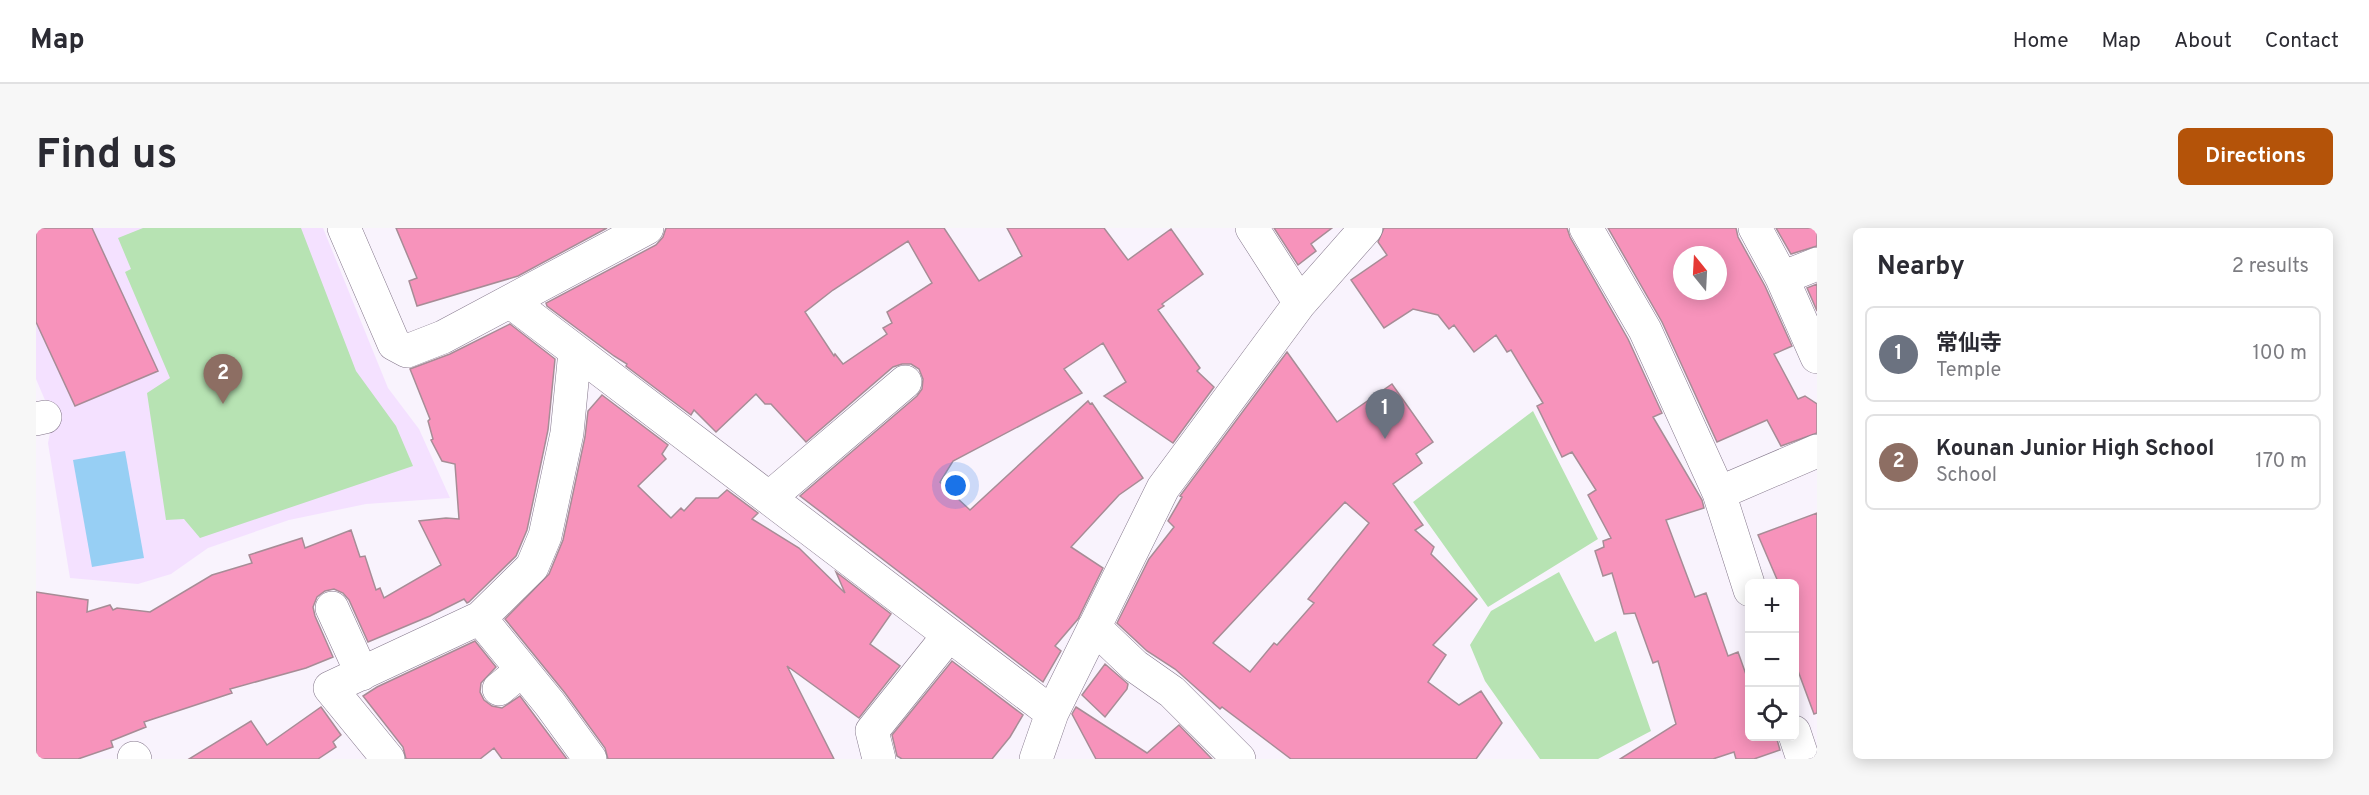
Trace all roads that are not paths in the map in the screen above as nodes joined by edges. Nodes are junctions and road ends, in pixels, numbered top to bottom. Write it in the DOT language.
graph roads {
  1 [pos="344,228"];
  2 [pos="647,228"];
  3 [pos="1252,228"];
  4 [pos="1366,228"];
  5 [pos="1586,228"];
  6 [pos="1755,228"];
  7 [pos="1817,264"];
  8 [pos="1782,278"];
  9 [pos="511,302"];
  10 [pos="1300,303"];
  11 [pos="575,351"];
  12 [pos="1817,357"];
  13 [pos="905,382"];
  14 [pos="1817,451"];
  15 [pos="1719,493"];
  16 [pos="769,498"];
  17 [pos="1746,579"];
  18 [pos="332,608"];
  19 [pos="480,618"];
  20 [pos="1094,627"];
  21 [pos="949,635"];
  22 [pos="362,674"];
  23 [pos="1052,713"];
  24 [pos="388,759"];
  25 [pos="590,759"];
  26 [pos="879,759"];
  27 [pos="1036,759"];
  28 [pos="1239,759"];
  1 -- 9 [label="street"];
  2 -- 9 [label="street"];
  3 -- 10 [label="street"];
  4 -- 10 [label="street"];
  5 -- 15 [label="street"];
  6 -- 8 [label="street"];
  7 -- 8 [label="street"];
  8 -- 12 [label="street"];
  9 -- 11 [label="street"];
  10 -- 20 [label="street"];
  11 -- 16 [label="street"];
  11 -- 19 [label="street"];
  13 -- 16 [label="street"];
  14 -- 15 [label="street"];
  15 -- 17 [label="street"];
  16 -- 21 [label="street"];
  18 -- 22 [label="street"];
  19 -- 22 [label="street"];
  19 -- 25 [label="street"];
  20 -- 23 [label="street"];
  20 -- 28 [label="street"];
  21 -- 23 [label="street"];
  21 -- 26 [label="street"];
  22 -- 24 [label="street"];
  23 -- 27 [label="street"];
}
